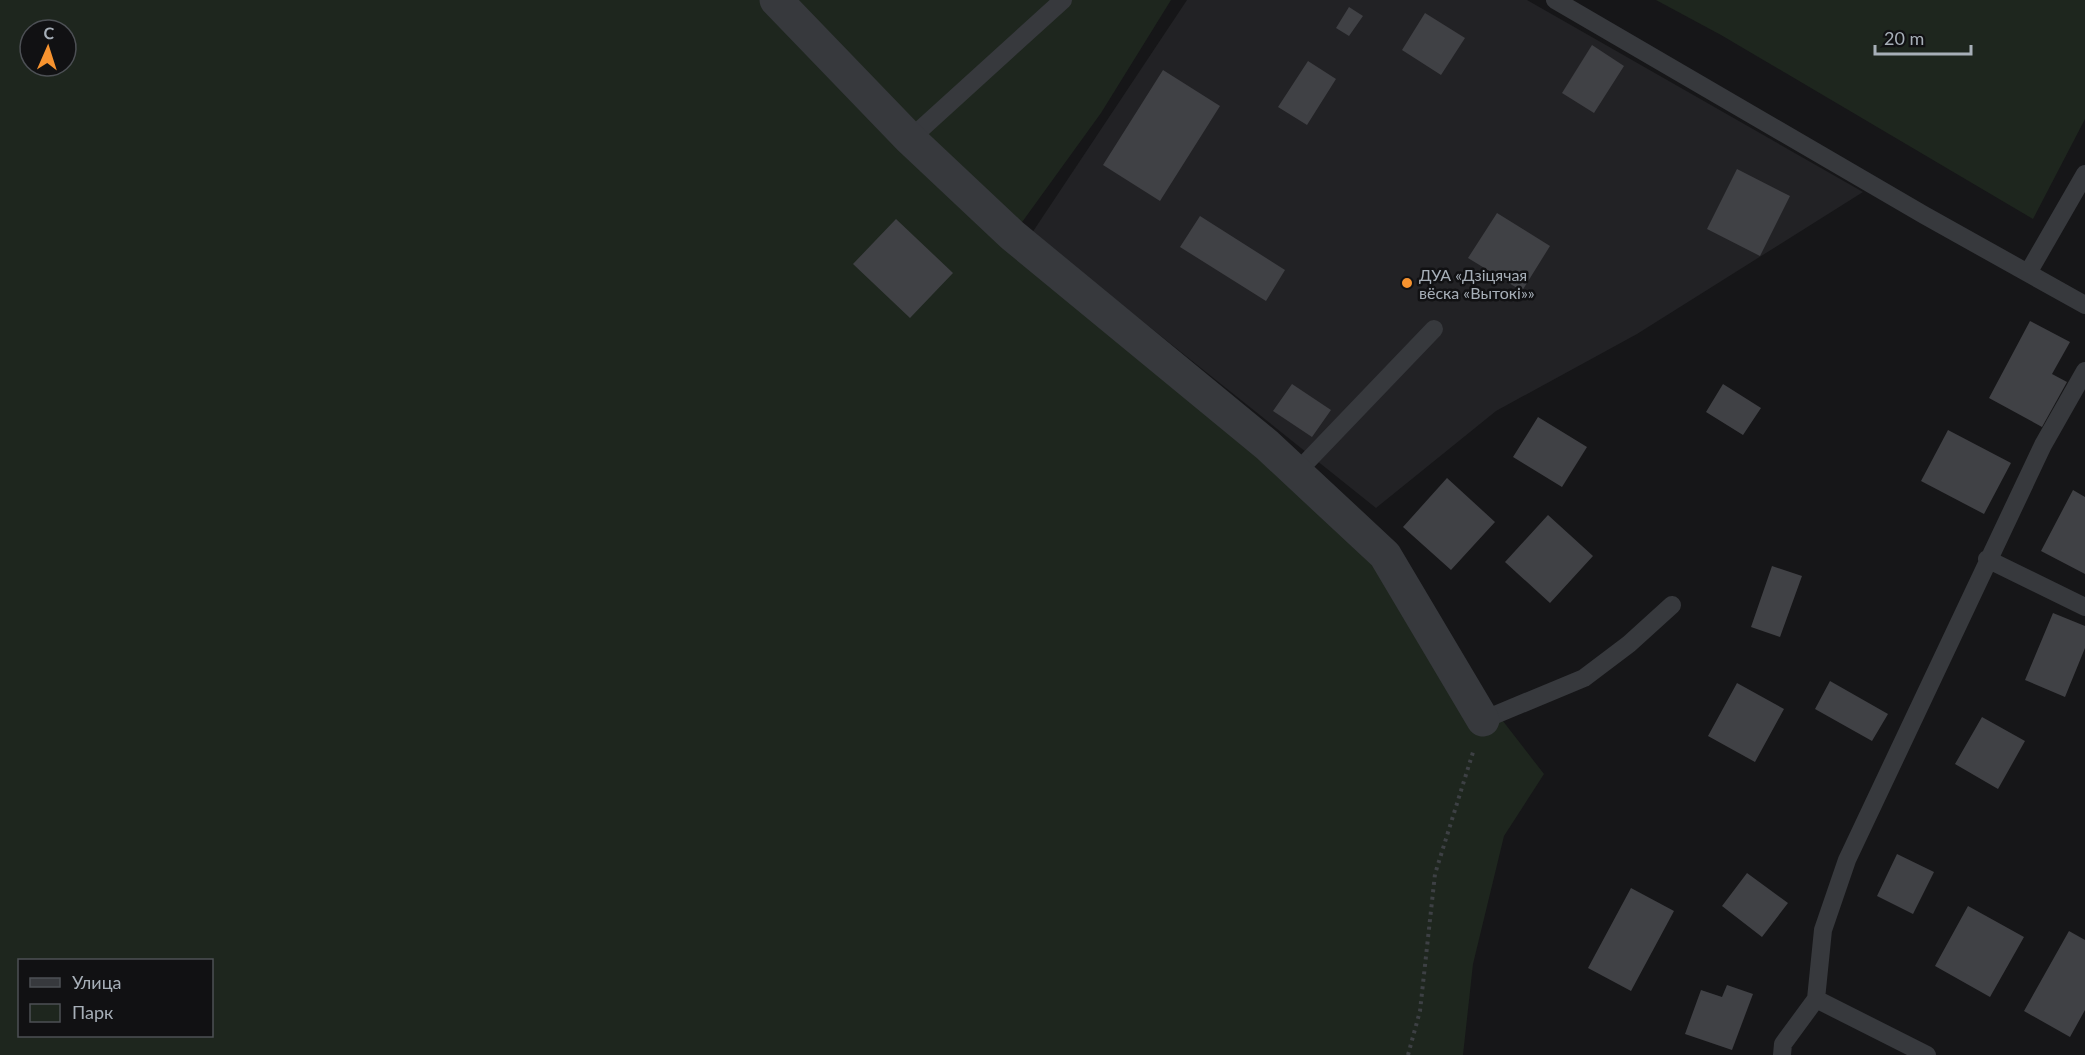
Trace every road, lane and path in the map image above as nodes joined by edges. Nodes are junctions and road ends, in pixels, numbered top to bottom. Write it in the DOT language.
graph roads {
  1 [pos="776,0"];
  2 [pos="1063,0"];
  3 [pos="1556,0"];
  4 [pos="910,139"];
  5 [pos="2085,174"];
  6 [pos="2028,273"];
  7 [pos="2085,305"];
  8 [pos="1434,329"];
  9 [pos="2085,370"];
  10 [pos="1296,472"];
  11 [pos="1987,559"];
  12 [pos="1672,605"];
  13 [pos="2085,607"];
  14 [pos="1483,720"];
  15 [pos="1816,999"];
  16 [pos="1408,1055"];
  17 [pos="1782,1055"];
  18 [pos="1927,1055"];
  1 -- 4 [label="street"];
  2 -- 4 [label="lane"];
  3 -- 6 [label="lane"];
  4 -- 10 [label="street"];
  5 -- 6 [label="lane"];
  6 -- 7 [label="lane"];
  8 -- 10 [label="lane"];
  9 -- 11 [label="lane"];
  10 -- 14 [label="street"];
  11 -- 13 [label="lane"];
  11 -- 15 [label="lane"];
  12 -- 14 [label="lane"];
  14 -- 16 [label="path"];
  15 -- 17 [label="lane"];
  15 -- 18 [label="lane"];
}
